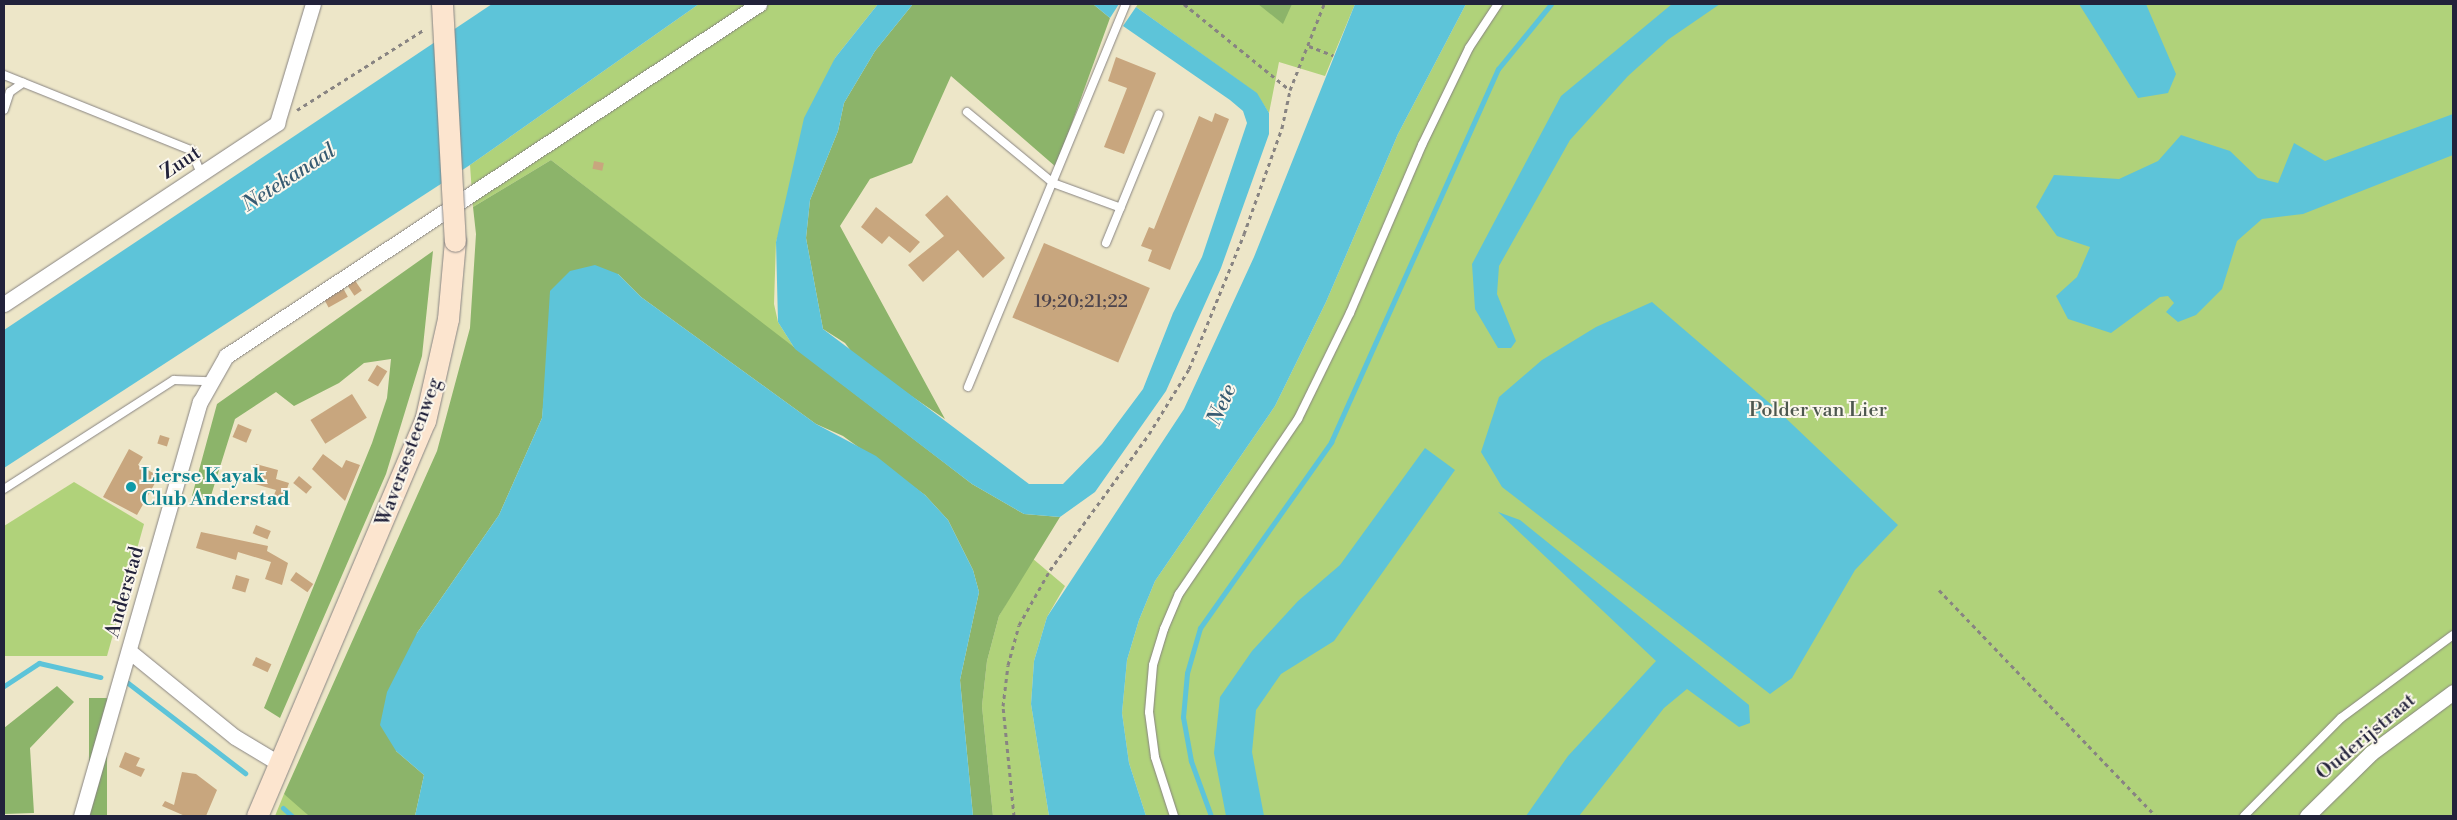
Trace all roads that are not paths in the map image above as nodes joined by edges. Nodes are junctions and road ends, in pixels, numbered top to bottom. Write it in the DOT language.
graph roads {
  1 [pos="313,4"];
  2 [pos="442,4"];
  3 [pos="759,4"];
  4 [pos="1126,4"];
  5 [pos="1498,4"];
  6 [pos="4,75"];
  7 [pos="23,82"];
  8 [pos="4,110"];
  9 [pos="967,112"];
  10 [pos="1159,114"];
  11 [pos="201,174"];
  12 [pos="1053,183"];
  13 [pos="1121,208"];
  14 [pos="1106,243"];
  15 [pos="4,304"];
  16 [pos="210,380"];
  17 [pos="968,387"];
  18 [pos="4,488"];
  19 [pos="2453,635"];
  20 [pos="128,651"];
  21 [pos="2453,692"];
  22 [pos="280,764"];
  23 [pos="81,816"];
  24 [pos="257,816"];
  25 [pos="1174,816"];
  26 [pos="2244,816"];
  27 [pos="2307,816"];
  1 -- 11 [label="street, Zuut"];
  2 -- 22 [label="main road, Waversesteenweg, bridge"];
  3 -- 16 [label="street, Anderstad"];
  4 -- 12 [label="lane"];
  5 -- 25 [label="lane"];
  6 -- 7 [label="lane"];
  7 -- 8 [label="lane"];
  7 -- 11 [label="lane"];
  9 -- 12 [label="lane"];
  10 -- 13 [label="lane"];
  11 -- 15 [label="street, Zuut"];
  12 -- 13 [label="lane"];
  12 -- 17 [label="lane"];
  13 -- 14 [label="lane"];
  16 -- 18 [label="lane"];
  16 -- 20 [label="street, Anderstad"];
  19 -- 26 [label="lane"];
  20 -- 22 [label="street"];
  20 -- 23 [label="street, Anderstad"];
  21 -- 27 [label="street, Ouderijstraat"];
  22 -- 24 [label="main road, Waversesteenweg"];
}
